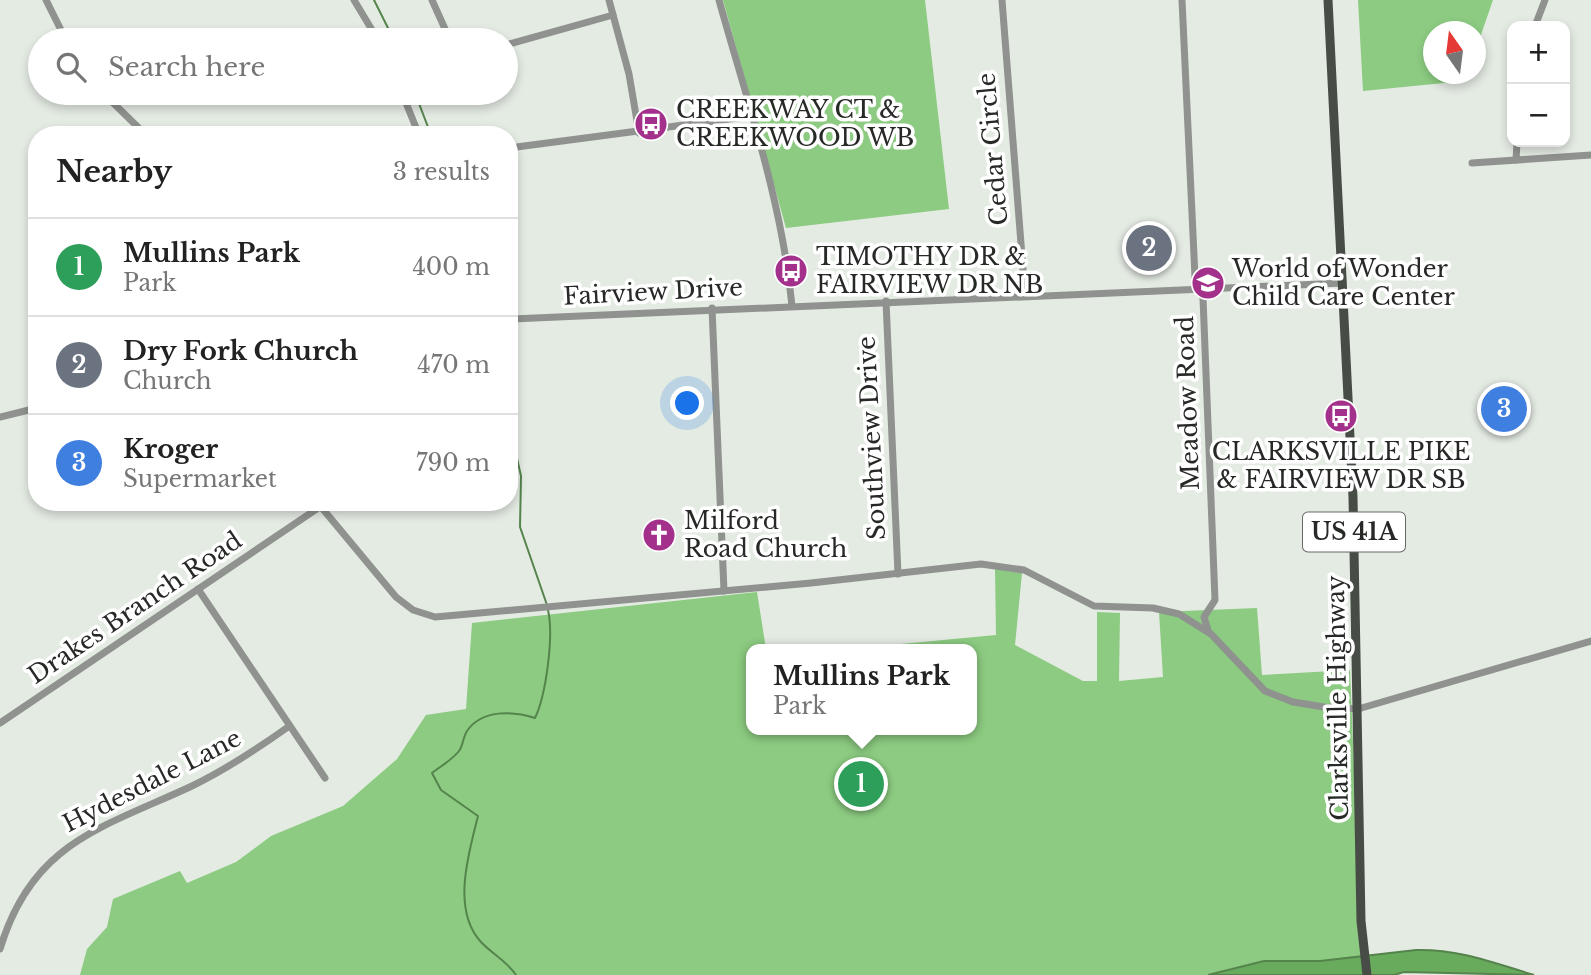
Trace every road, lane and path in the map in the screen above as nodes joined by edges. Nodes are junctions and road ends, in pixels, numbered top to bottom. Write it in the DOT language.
graph roads {
  1 [pos="46,0"];
  2 [pos="354,0"];
  3 [pos="432,0"];
  4 [pos="609,0"];
  5 [pos="719,0"];
  6 [pos="1002,0"];
  7 [pos="1182,0"];
  8 [pos="1328,0"];
  9 [pos="1545,0"];
  10 [pos="613,15"];
  11 [pos="1537,21"];
  12 [pos="60,28"];
  13 [pos="371,28"];
  14 [pos="445,28"];
  15 [pos="518,42"];
  16 [pos="115,105"];
  17 [pos="407,105"];
  18 [pos="752,116"];
  19 [pos="137,126"];
  20 [pos="415,126"];
  21 [pos="639,133"];
  22 [pos="518,147"];
  23 [pos="1517,147"];
  24 [pos="1591,155"];
  25 [pos="1516,160"];
  26 [pos="1472,163"];
  27 [pos="1343,283"];
  28 [pos="1200,290"];
  29 [pos="1025,295"];
  30 [pos="886,301"];
  31 [pos="792,306"];
  32 [pos="712,308"];
  33 [pos="518,319"];
  34 [pos="28,410"];
  35 [pos="0,417"];
  36 [pos="312,511"];
  37 [pos="327,511"];
  38 [pos="898,574"];
  39 [pos="198,589"];
  40 [pos="724,591"];
  41 [pos="1211,634"];
  42 [pos="1591,641"];
  43 [pos="1358,709"];
  44 [pos="0,723"];
  45 [pos="288,727"];
  46 [pos="325,778"];
  47 [pos="0,915"];
  48 [pos="9,918"];
  49 [pos="0,949"];
  50 [pos="1367,975"];
  1 -- 12 [label="street"];
  2 -- 13 [label="street"];
  3 -- 14 [label="street"];
  4 -- 10 [label="street"];
  5 -- 18 [label="street"];
  6 -- 29 [label="street, Cedar Circle"];
  7 -- 28 [label="street, Meadow Road"];
  8 -- 27 [label="main road, Clarksville Highway / US 41A"];
  9 -- 11 [label="street"];
  10 -- 15 [label="street"];
  10 -- 21 [label="street"];
  16 -- 19 [label="street"];
  17 -- 20 [label="street"];
  18 -- 21 [label="street"];
  18 -- 31 [label="street"];
  21 -- 22 [label="street"];
  23 -- 25 [label="street"];
  24 -- 25 [label="street"];
  25 -- 26 [label="street"];
  27 -- 28 [label="street, Fairview Drive"];
  27 -- 43 [label="main road, Clarksville Highway / US 41A"];
  28 -- 29 [label="street, Fairview Drive"];
  28 -- 41 [label="street, Meadow Road"];
  29 -- 30 [label="street, Fairview Drive"];
  30 -- 31 [label="street, Fairview Drive"];
  30 -- 38 [label="street, Southview Drive"];
  31 -- 32 [label="street, Fairview Drive"];
  32 -- 33 [label="street, Fairview Drive"];
  32 -- 40 [label="street"];
  34 -- 35 [label="street"];
  36 -- 39 [label="street, Drakes Branch Road"];
  37 -- 40 [label="street"];
  38 -- 40 [label="street"];
  38 -- 41 [label="street"];
  39 -- 44 [label="street, Drakes Branch Road"];
  39 -- 45 [label="street"];
  41 -- 43 [label="street"];
  42 -- 43 [label="street"];
  43 -- 50 [label="main road, Clarksville Highway / US 41A"];
  45 -- 46 [label="street"];
  45 -- 48 [label="street, Hydesdale Lane"];
  47 -- 48 [label="street"];
  48 -- 49 [label="street, Hydesdale Lane"];
}
